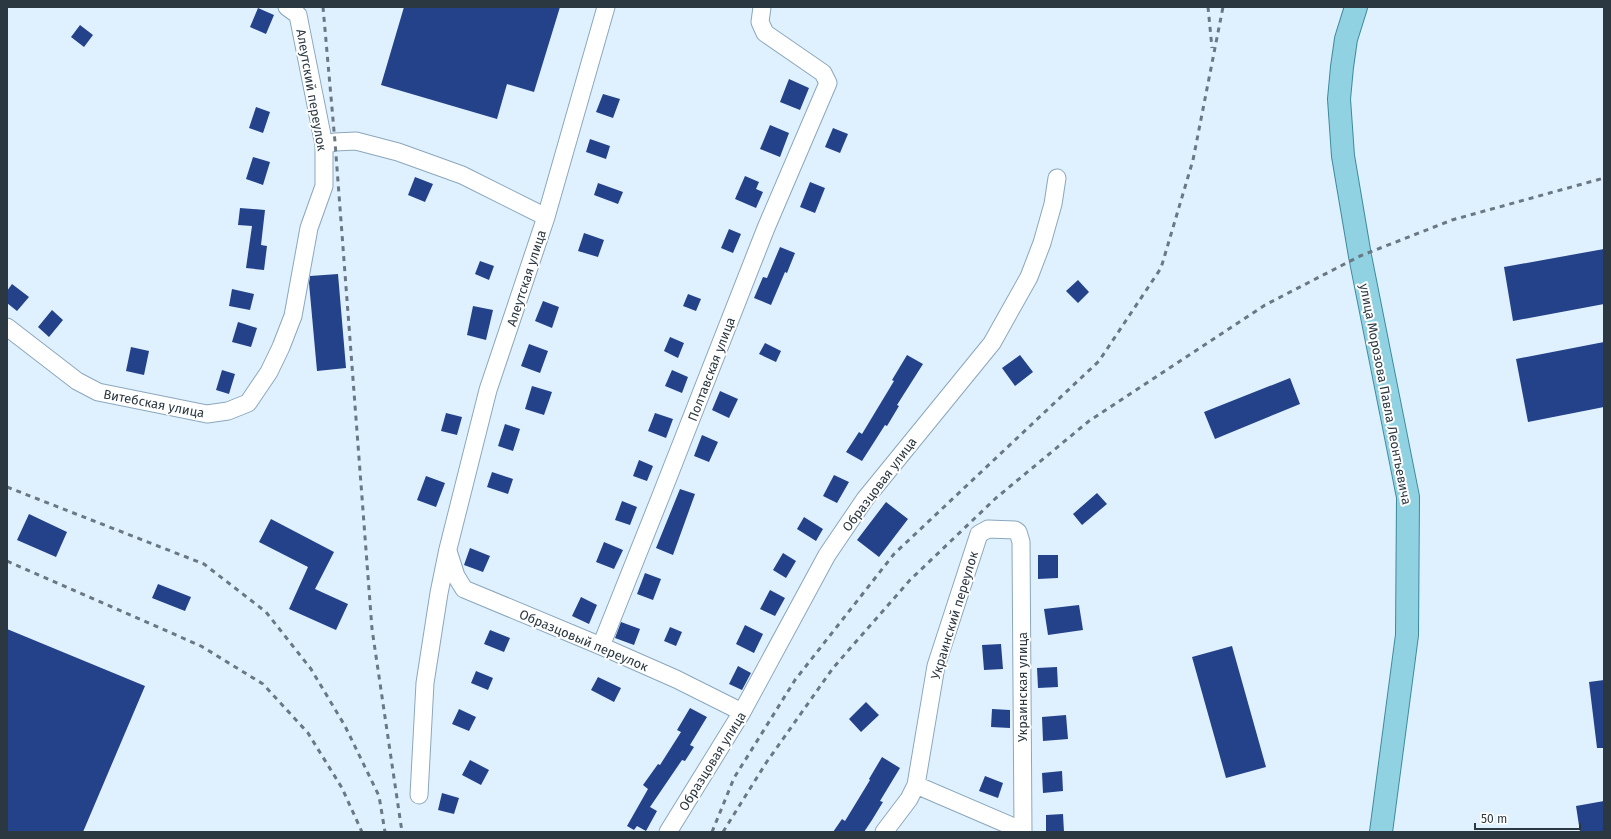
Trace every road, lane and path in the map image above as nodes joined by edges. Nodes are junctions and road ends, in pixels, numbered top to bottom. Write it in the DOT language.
graph roads {
  1 [pos="287,7"];
  2 [pos="606,7"];
  3 [pos="762,7"];
  4 [pos="1356,7"];
  5 [pos="324,145"];
  6 [pos="1056,178"];
  7 [pos="546,218"];
  8 [pos="7,327"];
  9 [pos="248,403"];
  10 [pos="1021,542"];
  11 [pos="448,550"];
  12 [pos="601,646"];
  13 [pos="742,712"];
  14 [pos="916,785"];
  15 [pos="419,795"];
  16 [pos="1023,831"];
  17 [pos="668,832"];
  18 [pos="884,832"];
  19 [pos="1381,832"];
  1 -- 5 [label="street, Алеутский переулок"];
  2 -- 7 [label="street, Алеутская улица"];
  3 -- 12 [label="street, Полтавская улица"];
  4 -- 19 [label="main road, улица Морозова Павла Леонтьевича"];
  5 -- 7 [label="street"];
  5 -- 9 [label="street, Алеутский переулок"];
  6 -- 13 [label="street, Образцовая улица"];
  7 -- 11 [label="street, Алеутская улица"];
  8 -- 9 [label="street, Витебская улица"];
  10 -- 14 [label="street, Украинский переулок"];
  10 -- 16 [label="street, Украинская улица"];
  11 -- 12 [label="street, Образцовый переулок"];
  11 -- 15 [label="street, Алеутская улица"];
  12 -- 13 [label="street, Образцовый переулок"];
  13 -- 17 [label="street, Образцовая улица"];
  14 -- 16 [label="street"];
  14 -- 18 [label="street, Украинский переулок"];
}
